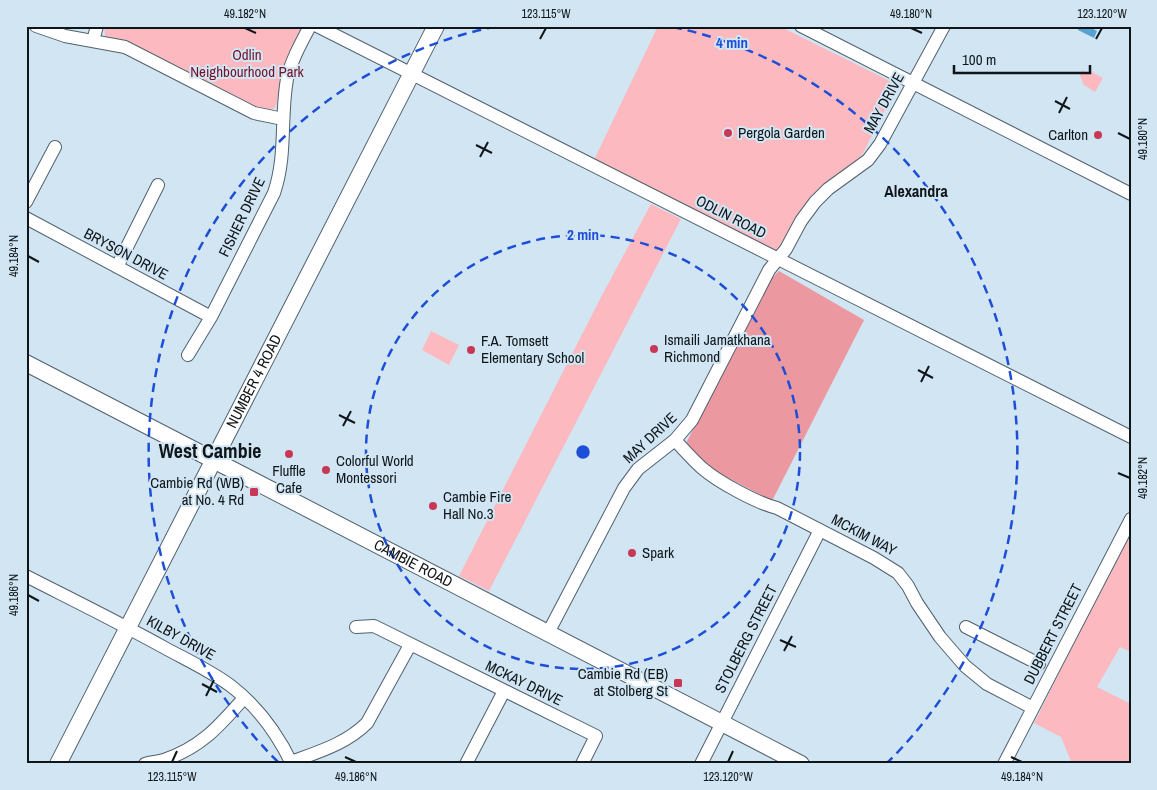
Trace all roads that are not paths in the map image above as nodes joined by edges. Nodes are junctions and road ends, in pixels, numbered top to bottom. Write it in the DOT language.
graph roads {
  1 [pos="36,26"];
  2 [pos="97,26"];
  3 [pos="310,26"];
  4 [pos="317,26"];
  5 [pos="436,26"];
  6 [pos="801,26"];
  7 [pos="944,26"];
  8 [pos="93,41"];
  9 [pos="412,73"];
  10 [pos="914,84"];
  11 [pos="283,120"];
  12 [pos="56,147"];
  13 [pos="158,186"];
  14 [pos="1131,194"];
  15 [pos="26,202"];
  16 [pos="26,218"];
  17 [pos="779,259"];
  18 [pos="117,267"];
  19 [pos="211,317"];
  20 [pos="188,355"];
  21 [pos="26,363"];
  22 [pos="1131,437"];
  23 [pos="675,440"];
  24 [pos="213,459"];
  25 [pos="1131,519"];
  26 [pos="820,530"];
  27 [pos="26,576"];
  28 [pos="128,627"];
  29 [pos="356,627"];
  30 [pos="966,628"];
  31 [pos="548,633"];
  32 [pos="410,645"];
  33 [pos="1039,664"];
  34 [pos="504,691"];
  35 [pos="244,698"];
  36 [pos="1033,708"];
  37 [pos="722,723"];
  38 [pos="291,763"];
  39 [pos="58,764"];
  40 [pos="144,764"];
  41 [pos="466,764"];
  42 [pos="582,764"];
  43 [pos="701,764"];
  44 [pos="801,764"];
  45 [pos="1004,764"];
  1 -- 8 [label="street"];
  2 -- 8 [label="street"];
  3 -- 11 [label="street, FISHER DRIVE"];
  4 -- 9 [label="street, ODLIN ROAD"];
  5 -- 9 [label="main road, NUMBER 4 ROAD"];
  6 -- 10 [label="street"];
  7 -- 10 [label="street, MAY DRIVE"];
  8 -- 11 [label="street"];
  9 -- 17 [label="street, ODLIN ROAD"];
  9 -- 24 [label="main road, NUMBER 4 ROAD"];
  10 -- 14 [label="street"];
  10 -- 17 [label="street, MAY DRIVE"];
  11 -- 19 [label="street, FISHER DRIVE"];
  12 -- 15 [label="street"];
  13 -- 18 [label="street"];
  16 -- 18 [label="street, BRYSON DRIVE"];
  17 -- 22 [label="street, ODLIN ROAD"];
  17 -- 23 [label="street, MAY DRIVE"];
  18 -- 19 [label="street, BRYSON DRIVE"];
  19 -- 20 [label="street, FISHER DRIVE"];
  21 -- 24 [label="main road, CAMBIE ROAD"];
  23 -- 26 [label="street, MCKIM WAY"];
  23 -- 31 [label="street, MAY DRIVE"];
  24 -- 28 [label="main road, NUMBER 4 ROAD"];
  24 -- 31 [label="main road, CAMBIE ROAD"];
  25 -- 36 [label="street, DUBBERT STREET"];
  26 -- 36 [label="street, MCKIM WAY"];
  26 -- 37 [label="street, STOLBERG STREET"];
  27 -- 28 [label="street, KILBY DRIVE"];
  28 -- 35 [label="street, KILBY DRIVE"];
  28 -- 39 [label="main road, NUMBER 4 ROAD"];
  29 -- 32 [label="street, MCKAY DRIVE"];
  30 -- 33 [label="street"];
  31 -- 37 [label="main road, CAMBIE ROAD"];
  32 -- 34 [label="street, MCKAY DRIVE"];
  32 -- 38 [label="street"];
  34 -- 41 [label="street"];
  34 -- 42 [label="street, MCKAY DRIVE"];
  35 -- 38 [label="street, KILBY DRIVE"];
  35 -- 40 [label="street"];
  36 -- 45 [label="street, DUBBERT STREET"];
  37 -- 43 [label="street, STOLBERG STREET"];
  37 -- 44 [label="main road, CAMBIE ROAD"];
}
